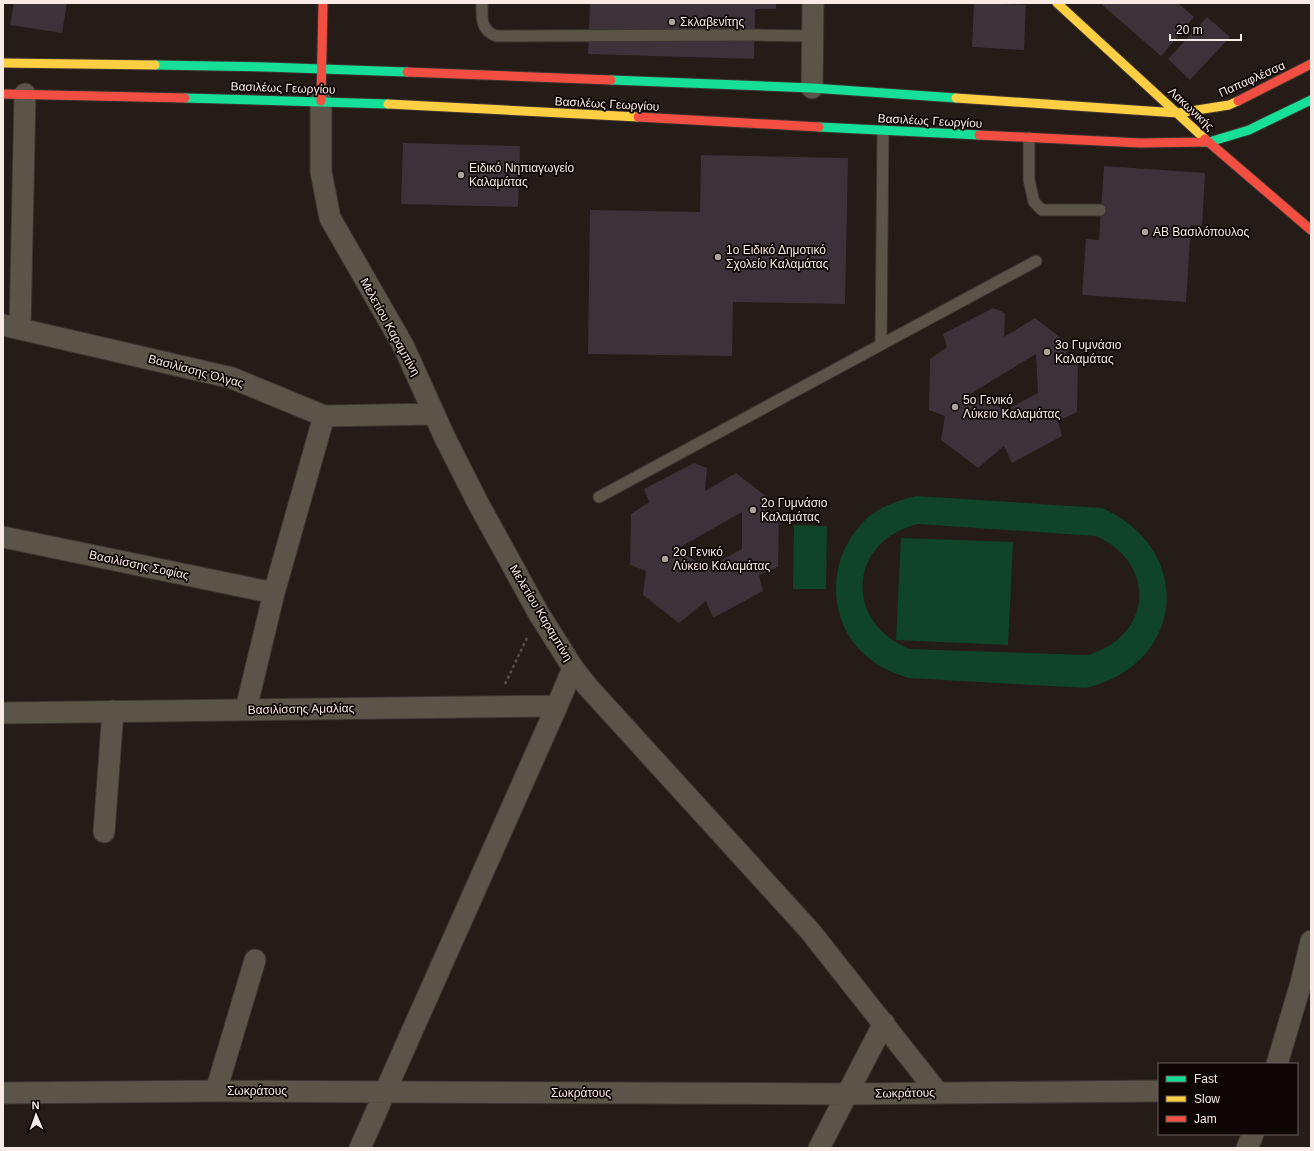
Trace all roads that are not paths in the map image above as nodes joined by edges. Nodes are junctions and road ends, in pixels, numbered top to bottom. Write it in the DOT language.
graph roads {
  1 [pos="323,3"];
  2 [pos="482,3"];
  3 [pos="813,3"];
  4 [pos="1056,3"];
  5 [pos="813,36"];
  6 [pos="3,63"];
  7 [pos="1311,64"];
  8 [pos="322,69"];
  9 [pos="812,88"];
  10 [pos="3,94"];
  11 [pos="25,94"];
  12 [pos="1311,100"];
  13 [pos="321,101"];
  14 [pos="1178,113"];
  15 [pos="883,131"];
  16 [pos="1029,138"];
  17 [pos="1208,142"];
  18 [pos="1100,210"];
  19 [pos="1311,230"];
  20 [pos="1036,261"];
  21 [pos="11,327"];
  22 [pos="881,344"];
  23 [pos="434,414"];
  24 [pos="324,416"];
  25 [pos="598,497"];
  26 [pos="3,537"];
  27 [pos="274,593"];
  28 [pos="573,668"];
  29 [pos="557,706"];
  30 [pos="246,709"];
  31 [pos="113,711"];
  32 [pos="3,713"];
  33 [pos="104,832"];
  34 [pos="1311,941"];
  35 [pos="255,960"];
  36 [pos="1306,985"];
  37 [pos="884,1023"];
  38 [pos="1277,1063"];
  39 [pos="216,1091"];
  40 [pos="1158,1091"];
  41 [pos="384,1092"];
  42 [pos="3,1093"];
  43 [pos="938,1093"];
  44 [pos="847,1094"];
  45 [pos="1253,1135"];
  46 [pos="360,1148"];
  47 [pos="819,1148"];
  48 [pos="1247,1148"];
  1 -- 8 [label="main road, Μελετίου Καραμπίνη"];
  2 -- 5 [label="lane"];
  3 -- 5 [label="street"];
  4 -- 14 [label="main road, Λακωνικής"];
  5 -- 9 [label="street"];
  6 -- 8 [label="main road, Βασιλέως Γεωργίου"];
  7 -- 14 [label="main road, Παπαφλέσσα"];
  8 -- 9 [label="main road, Βασιλέως Γεωργίου"];
  8 -- 13 [label="main road, Μελετίου Καραμπίνη"];
  9 -- 14 [label="main road, Βασιλέως Γεωργίου"];
  10 -- 11 [label="main road, Βασιλέως Γεωργίου"];
  11 -- 13 [label="main road, Βασιλέως Γεωργίου"];
  11 -- 21 [label="street"];
  12 -- 17 [label="main road"];
  13 -- 15 [label="main road, Βασιλέως Γεωργίου"];
  13 -- 23 [label="street, Μελετίου Καραμπίνη"];
  14 -- 17 [label="main road, Λακωνικής"];
  15 -- 16 [label="main road, Βασιλέως Γεωργίου"];
  15 -- 22 [label="lane"];
  16 -- 17 [label="main road, Βασιλέως Γεωργίου"];
  16 -- 18 [label="lane"];
  17 -- 19 [label="main road, Λακωνικής"];
  20 -- 22 [label="lane"];
  21 -- 24 [label="street, Βασιλίσσης Όλγας"];
  22 -- 25 [label="lane"];
  23 -- 24 [label="street, Βασιλίσσης Όλγας"];
  23 -- 28 [label="street, Μελετίου Καραμπίνη"];
  24 -- 27 [label="street"];
  26 -- 27 [label="street, Βασιλίσσης Σοφίας"];
  27 -- 30 [label="street"];
  28 -- 29 [label="street"];
  28 -- 37 [label="street, Μελετίου Καραμπίνη"];
  29 -- 30 [label="street, Βασιλίσσης Αμαλίας"];
  29 -- 41 [label="street"];
  30 -- 31 [label="street, Βασιλίσσης Αμαλίας"];
  31 -- 32 [label="street, Βασιλίσσης Αμαλίας"];
  31 -- 33 [label="street"];
  34 -- 36 [label="street"];
  35 -- 39 [label="street"];
  36 -- 38 [label="street"];
  37 -- 43 [label="street, Μελετίου Καραμπίνη"];
  37 -- 44 [label="street"];
  39 -- 41 [label="street, Σωκράτους"];
  39 -- 42 [label="street, Σωκράτους"];
  40 -- 43 [label="street, Σωκράτους"];
  41 -- 44 [label="street, Σωκράτους"];
  41 -- 46 [label="street"];
  43 -- 44 [label="street, Σωκράτους"];
  44 -- 47 [label="street"];
  45 -- 48 [label="street"];
}
